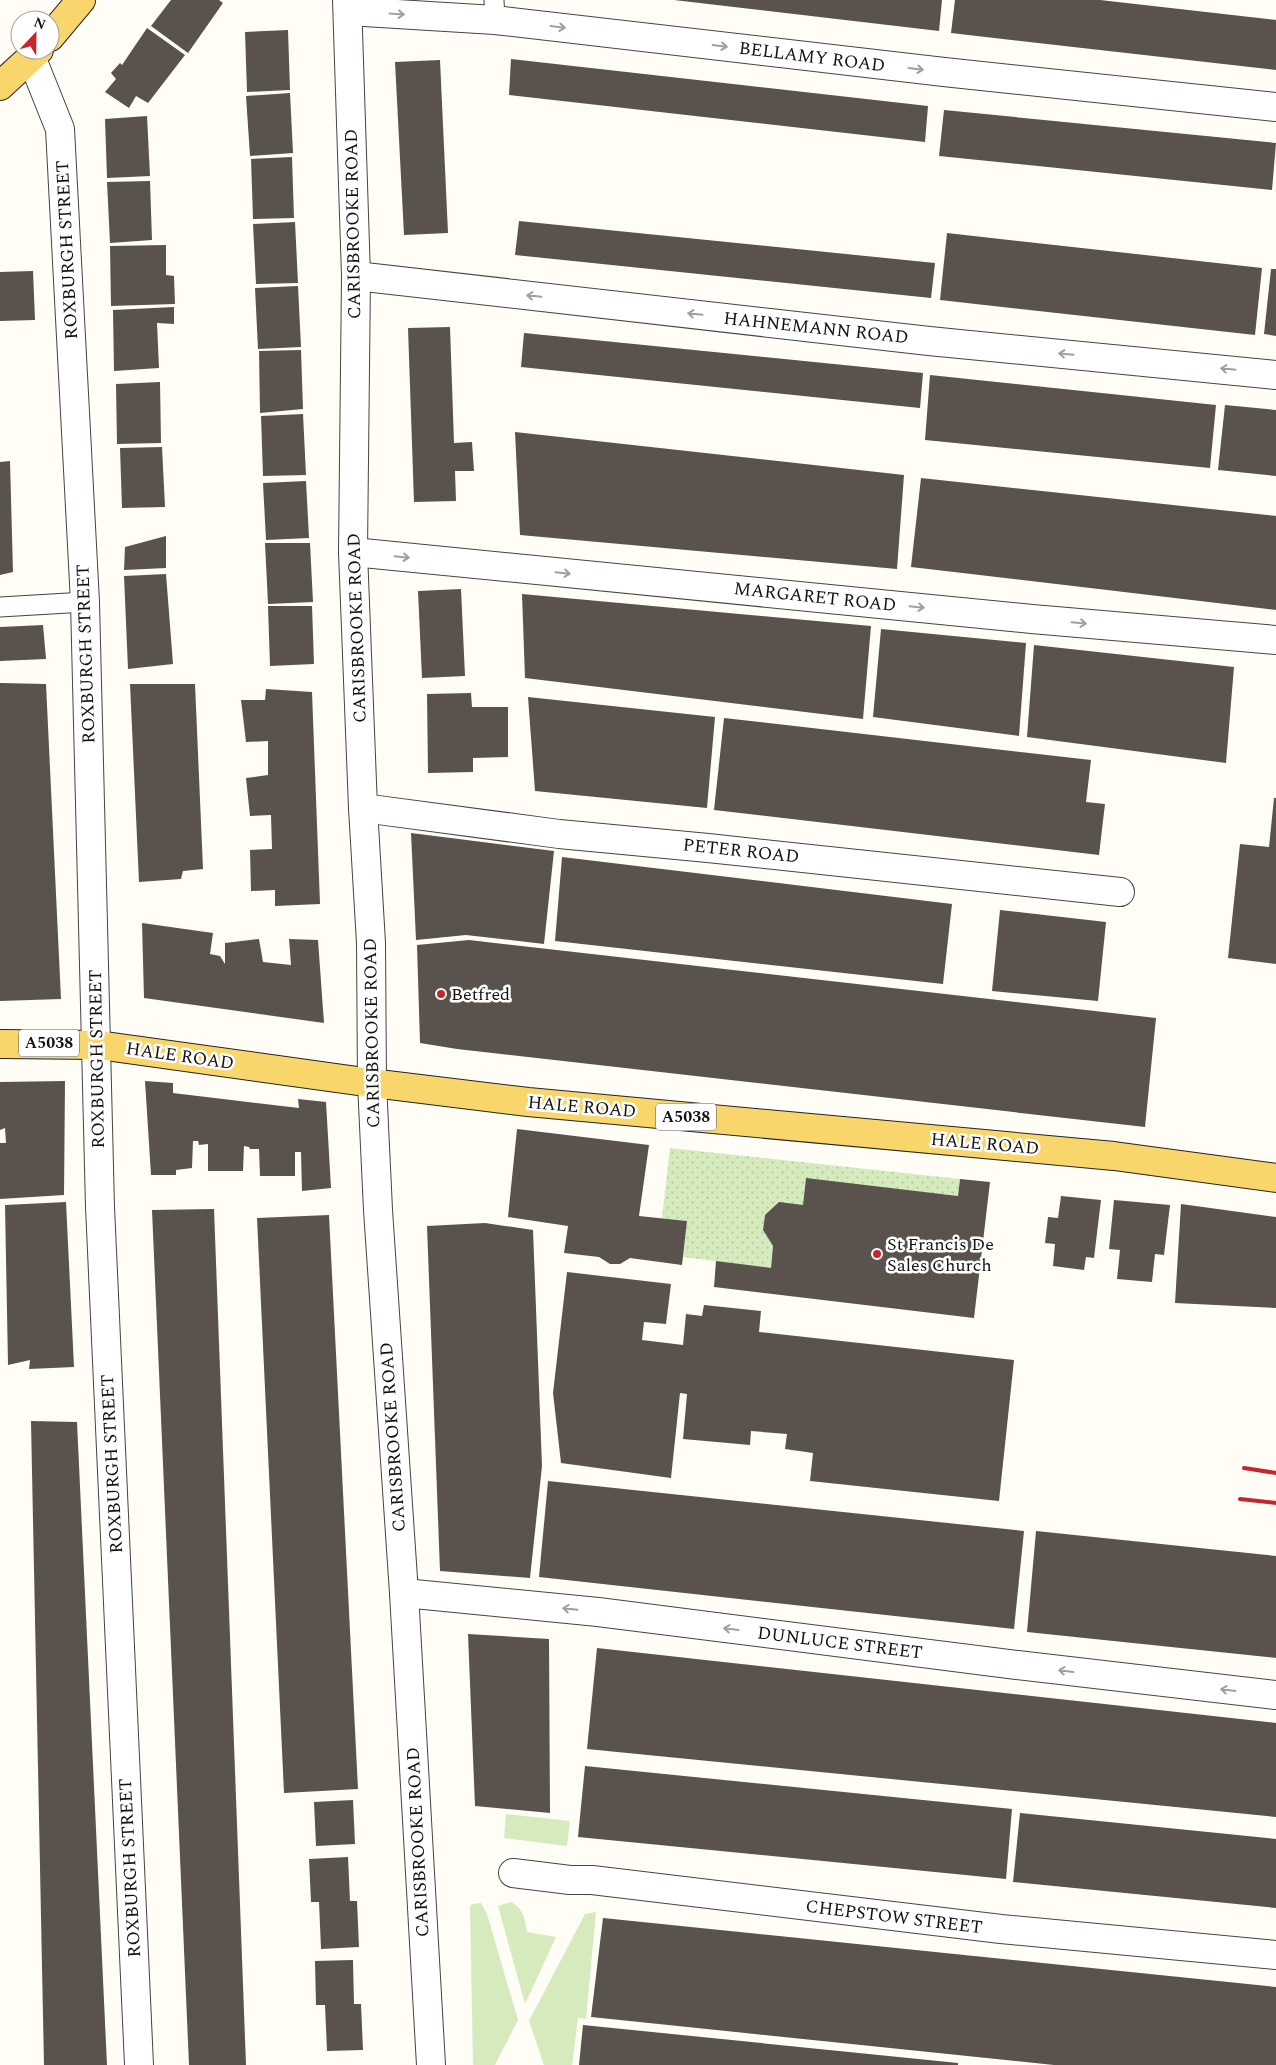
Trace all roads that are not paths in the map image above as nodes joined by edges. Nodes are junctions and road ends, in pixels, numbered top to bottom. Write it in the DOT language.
graph roads {
  1 [pos="81,0"];
  2 [pos="348,5"];
  3 [pos="494,10"];
  4 [pos="60,25"];
  5 [pos="29,60"];
  6 [pos="38,60"];
  7 [pos="0,86"];
  8 [pos="1276,107"];
  9 [pos="356,276"];
  10 [pos="1276,375"];
  11 [pos="353,552"];
  12 [pos="85,602"];
  13 [pos="0,608"];
  14 [pos="1276,640"];
  15 [pos="362,808"];
  16 [pos="1120,892"];
  17 [pos="0,1044"];
  18 [pos="98,1045"];
  19 [pos="372,1083"];
  20 [pos="1276,1178"];
  21 [pos="404,1593"];
  22 [pos="1276,1695"];
  23 [pos="513,1873"];
  24 [pos="1276,1955"];
  25 [pos="139,2065"];
  26 [pos="431,2065"];
  1 -- 4 [label="main road"];
  2 -- 3 [label="street, BELLAMY ROAD, one-way"];
  2 -- 9 [label="street, CARISBROOKE ROAD"];
  3 -- 8 [label="street, BELLAMY ROAD, one-way"];
  5 -- 7 [label="main road"];
  6 -- 12 [label="street, ROXBURGH STREET"];
  10 -- 9 [label="street, HAHNEMANN ROAD, one-way"];
  9 -- 11 [label="street, CARISBROOKE ROAD"];
  11 -- 14 [label="street, MARGARET ROAD, one-way"];
  11 -- 15 [label="street, CARISBROOKE ROAD"];
  12 -- 13 [label="lane"];
  12 -- 18 [label="street, ROXBURGH STREET"];
  15 -- 16 [label="street, PETER ROAD"];
  15 -- 19 [label="street, CARISBROOKE ROAD"];
  17 -- 18 [label="main road, A5038"];
  18 -- 19 [label="main road, HALE ROAD / A5038"];
  18 -- 25 [label="street, ROXBURGH STREET"];
  19 -- 20 [label="main road, HALE ROAD / A5038"];
  19 -- 21 [label="street, CARISBROOKE ROAD"];
  22 -- 21 [label="street, DUNLUCE STREET, one-way"];
  21 -- 26 [label="street, CARISBROOKE ROAD"];
  23 -- 24 [label="street, CHEPSTOW STREET"];
}
